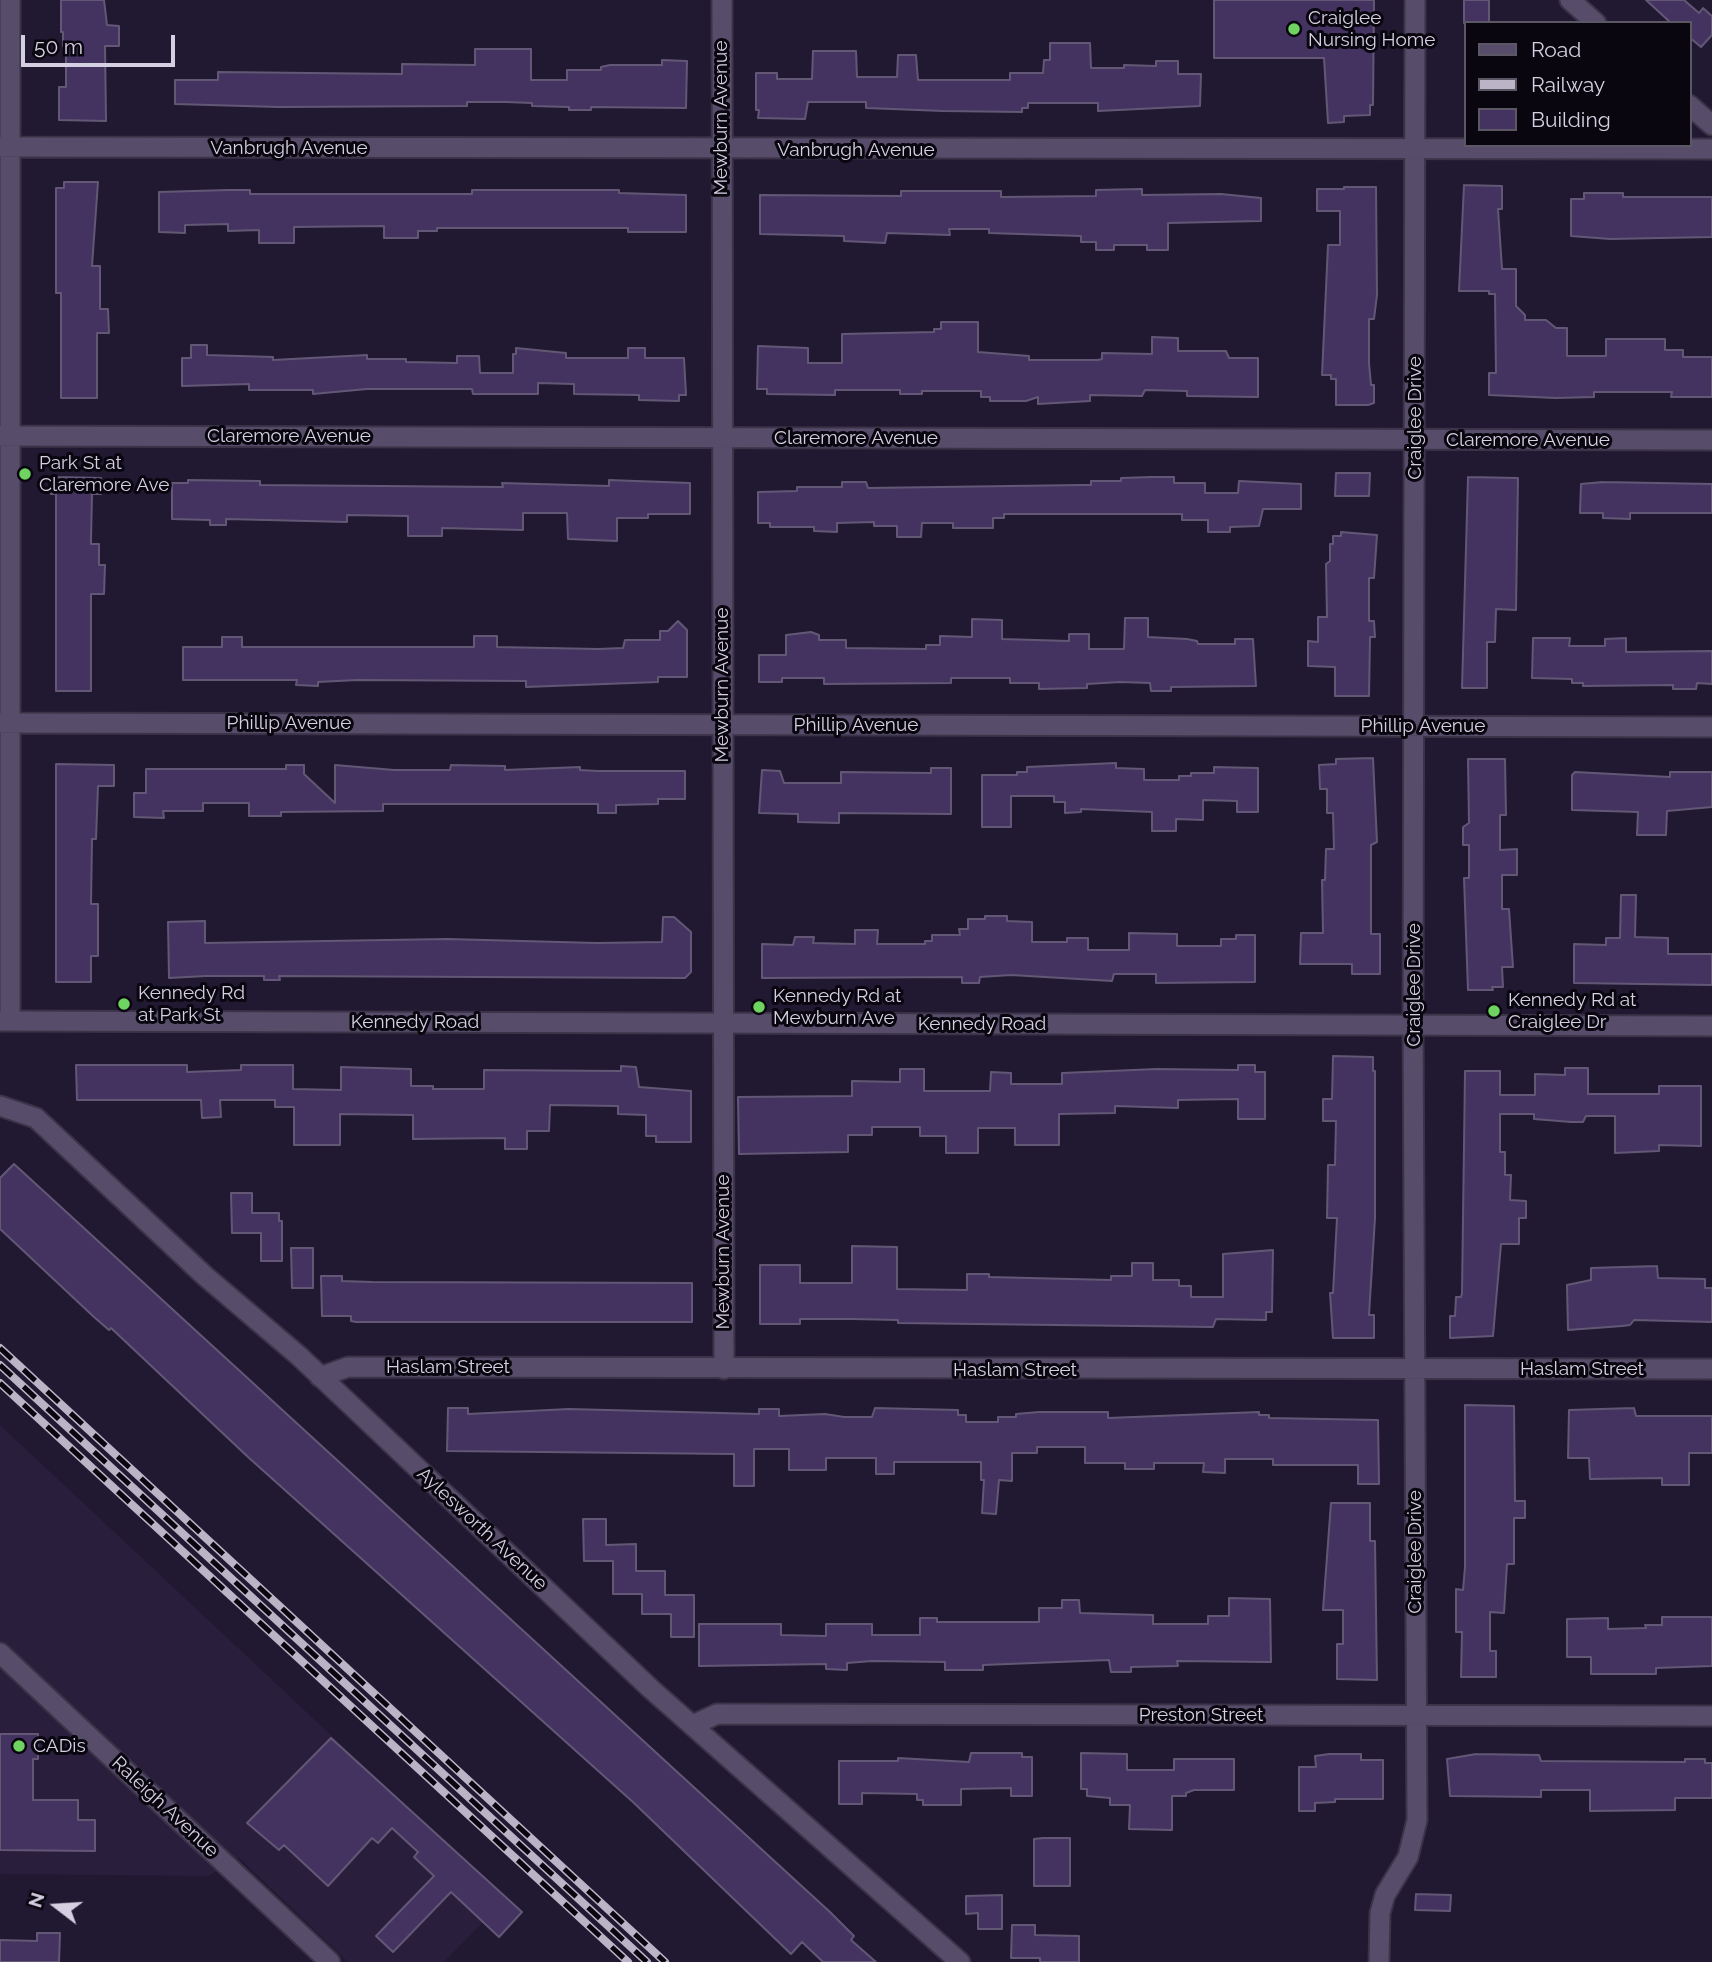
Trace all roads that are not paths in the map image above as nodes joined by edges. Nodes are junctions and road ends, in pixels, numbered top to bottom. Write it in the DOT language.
graph roads {
  1 [pos="10,0"];
  2 [pos="722,0"];
  3 [pos="1415,0"];
  4 [pos="1570,0"];
  5 [pos="1594,21"];
  6 [pos="1691,107"];
  7 [pos="1712,125"];
  8 [pos="5,147"];
  9 [pos="1712,149"];
  10 [pos="721,150"];
  11 [pos="1413,150"];
  12 [pos="4,436"];
  13 [pos="722,437"];
  14 [pos="1415,440"];
  15 [pos="1712,440"];
  16 [pos="5,723"];
  17 [pos="722,725"];
  18 [pos="1414,726"];
  19 [pos="1712,727"];
  20 [pos="5,1021"];
  21 [pos="721,1023"];
  22 [pos="1413,1025"];
  23 [pos="1712,1026"];
  24 [pos="0,1106"];
  25 [pos="724,1369"];
  26 [pos="1414,1369"];
  27 [pos="1712,1369"];
  28 [pos="320,1377"];
  29 [pos="0,1653"];
  30 [pos="1415,1714"];
  31 [pos="1712,1716"];
  32 [pos="693,1725"];
  33 [pos="330,1962"];
  34 [pos="960,1962"];
  35 [pos="1380,1962"];
  1 -- 8 [label="street"];
  2 -- 10 [label="street, Mewburn Avenue"];
  3 -- 11 [label="street, Craiglee Drive"];
  4 -- 5 [label="street"];
  6 -- 7 [label="street"];
  8 -- 10 [label="street, Vanbrugh Avenue"];
  8 -- 12 [label="street"];
  9 -- 11 [label="street, Vanbrugh Avenue"];
  10 -- 11 [label="street, Vanbrugh Avenue"];
  10 -- 13 [label="street, Mewburn Avenue"];
  11 -- 14 [label="street, Craiglee Drive"];
  12 -- 13 [label="street, Claremore Avenue"];
  12 -- 16 [label="street"];
  13 -- 14 [label="street, Claremore Avenue"];
  13 -- 17 [label="street, Mewburn Avenue"];
  14 -- 15 [label="street, Claremore Avenue"];
  14 -- 18 [label="street, Craiglee Drive"];
  16 -- 17 [label="street, Phillip Avenue"];
  16 -- 20 [label="street"];
  17 -- 18 [label="street, Phillip Avenue"];
  17 -- 21 [label="street, Mewburn Avenue"];
  18 -- 19 [label="street, Phillip Avenue"];
  18 -- 22 [label="street, Craiglee Drive"];
  20 -- 21 [label="street, Kennedy Road"];
  21 -- 22 [label="street, Kennedy Road"];
  21 -- 25 [label="street, Mewburn Avenue"];
  22 -- 23 [label="street, Kennedy Road"];
  22 -- 26 [label="street, Craiglee Drive"];
  24 -- 28 [label="street, Aylesworth Avenue"];
  25 -- 26 [label="street, Haslam Street"];
  25 -- 28 [label="street, Haslam Street"];
  26 -- 27 [label="street, Haslam Street"];
  26 -- 30 [label="street, Craiglee Drive"];
  28 -- 32 [label="street, Aylesworth Avenue"];
  29 -- 33 [label="street, Raleigh Avenue"];
  30 -- 31 [label="street, Preston Street"];
  30 -- 32 [label="street, Preston Street"];
  30 -- 35 [label="street, Craiglee Drive"];
  32 -- 34 [label="street, Aylesworth Avenue"];
}
